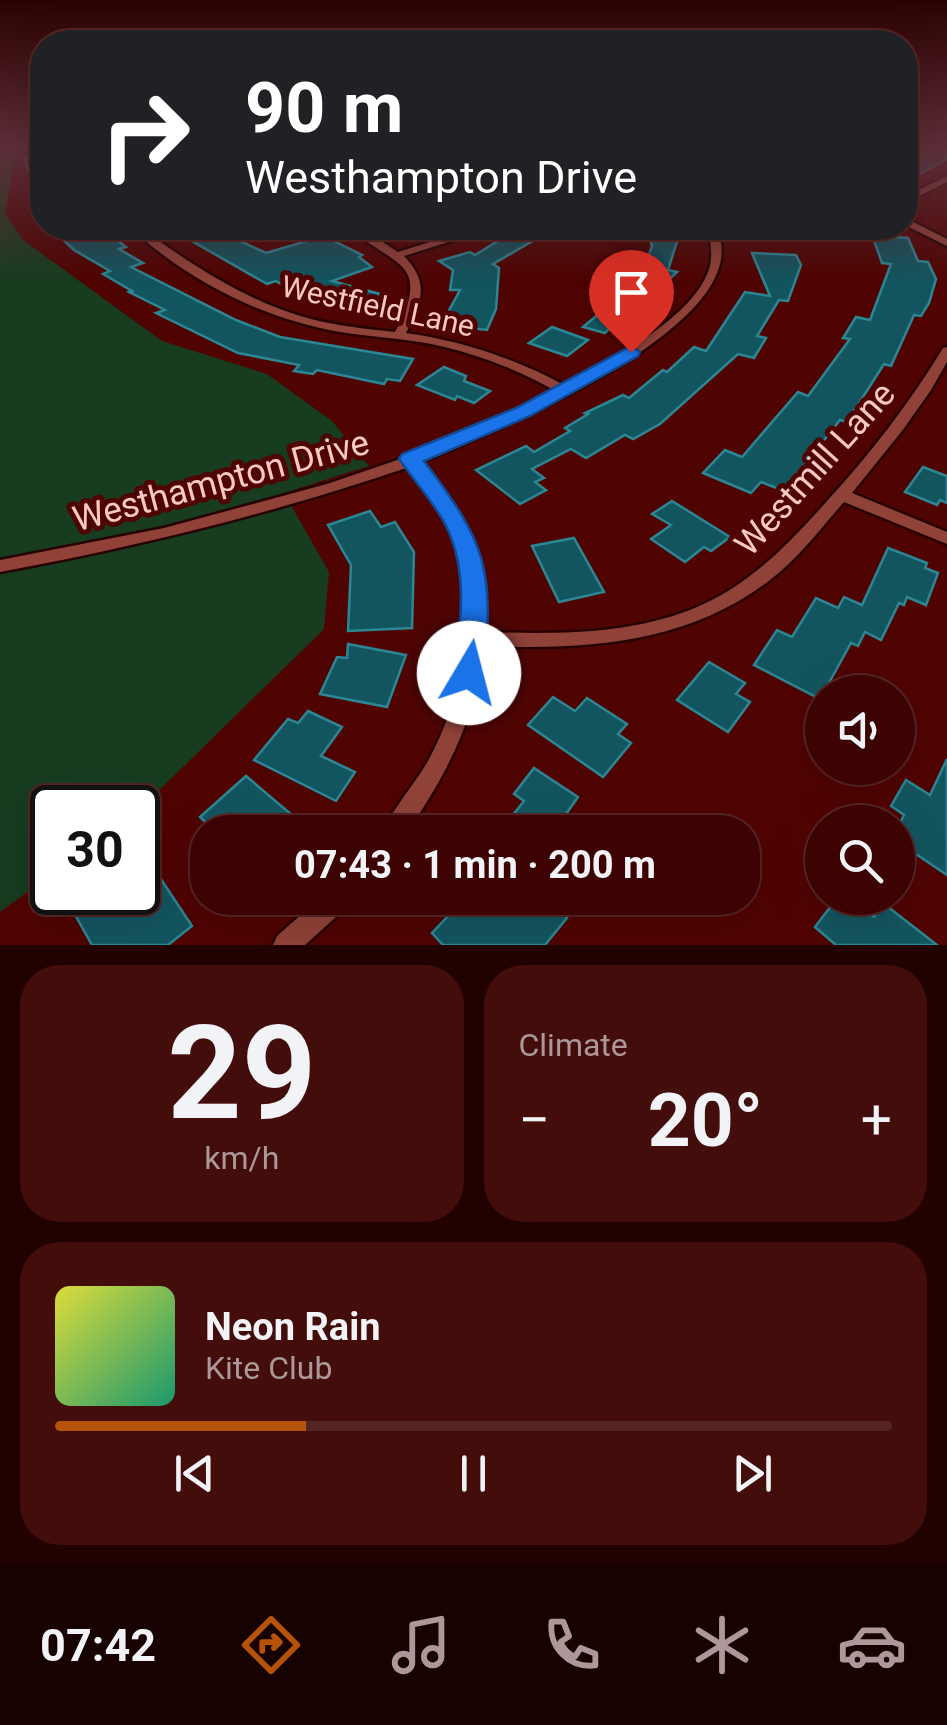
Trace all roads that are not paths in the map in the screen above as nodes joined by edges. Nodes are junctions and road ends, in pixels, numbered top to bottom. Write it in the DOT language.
graph roads {
  1 [pos="918,228"];
  2 [pos="152,240"];
  3 [pos="374,240"];
  4 [pos="443,240"];
  5 [pos="713,240"];
  6 [pos="947,243"];
  7 [pos="397,254"];
  8 [pos="399,336"];
  9 [pos="947,351"];
  10 [pos="940,380"];
  11 [pos="566,390"];
  12 [pos="410,459"];
  13 [pos="842,494"];
  14 [pos="947,538"];
  15 [pos="0,566"];
  16 [pos="475,640"];
  17 [pos="405,815"];
  18 [pos="319,915"];
  19 [pos="286,945"];
  1 -- 6 [label="street"];
  2 -- 8 [label="street, Westfield Lane"];
  3 -- 7 [label="street"];
  4 -- 7 [label="street"];
  5 -- 11 [label="street, Westhampton Drive"];
  7 -- 8 [label="street"];
  8 -- 11 [label="street, Westfield Lane"];
  9 -- 10 [label="street, Westmill Lane"];
  10 -- 13 [label="street, Westmill Lane"];
  11 -- 12 [label="street, Westhampton Drive"];
  12 -- 15 [label="street, Westhampton Drive"];
  12 -- 16 [label="street"];
  13 -- 14 [label="street"];
  13 -- 16 [label="street, Westmill Lane"];
  16 -- 17 [label="street"];
  18 -- 19 [label="street"];
}
